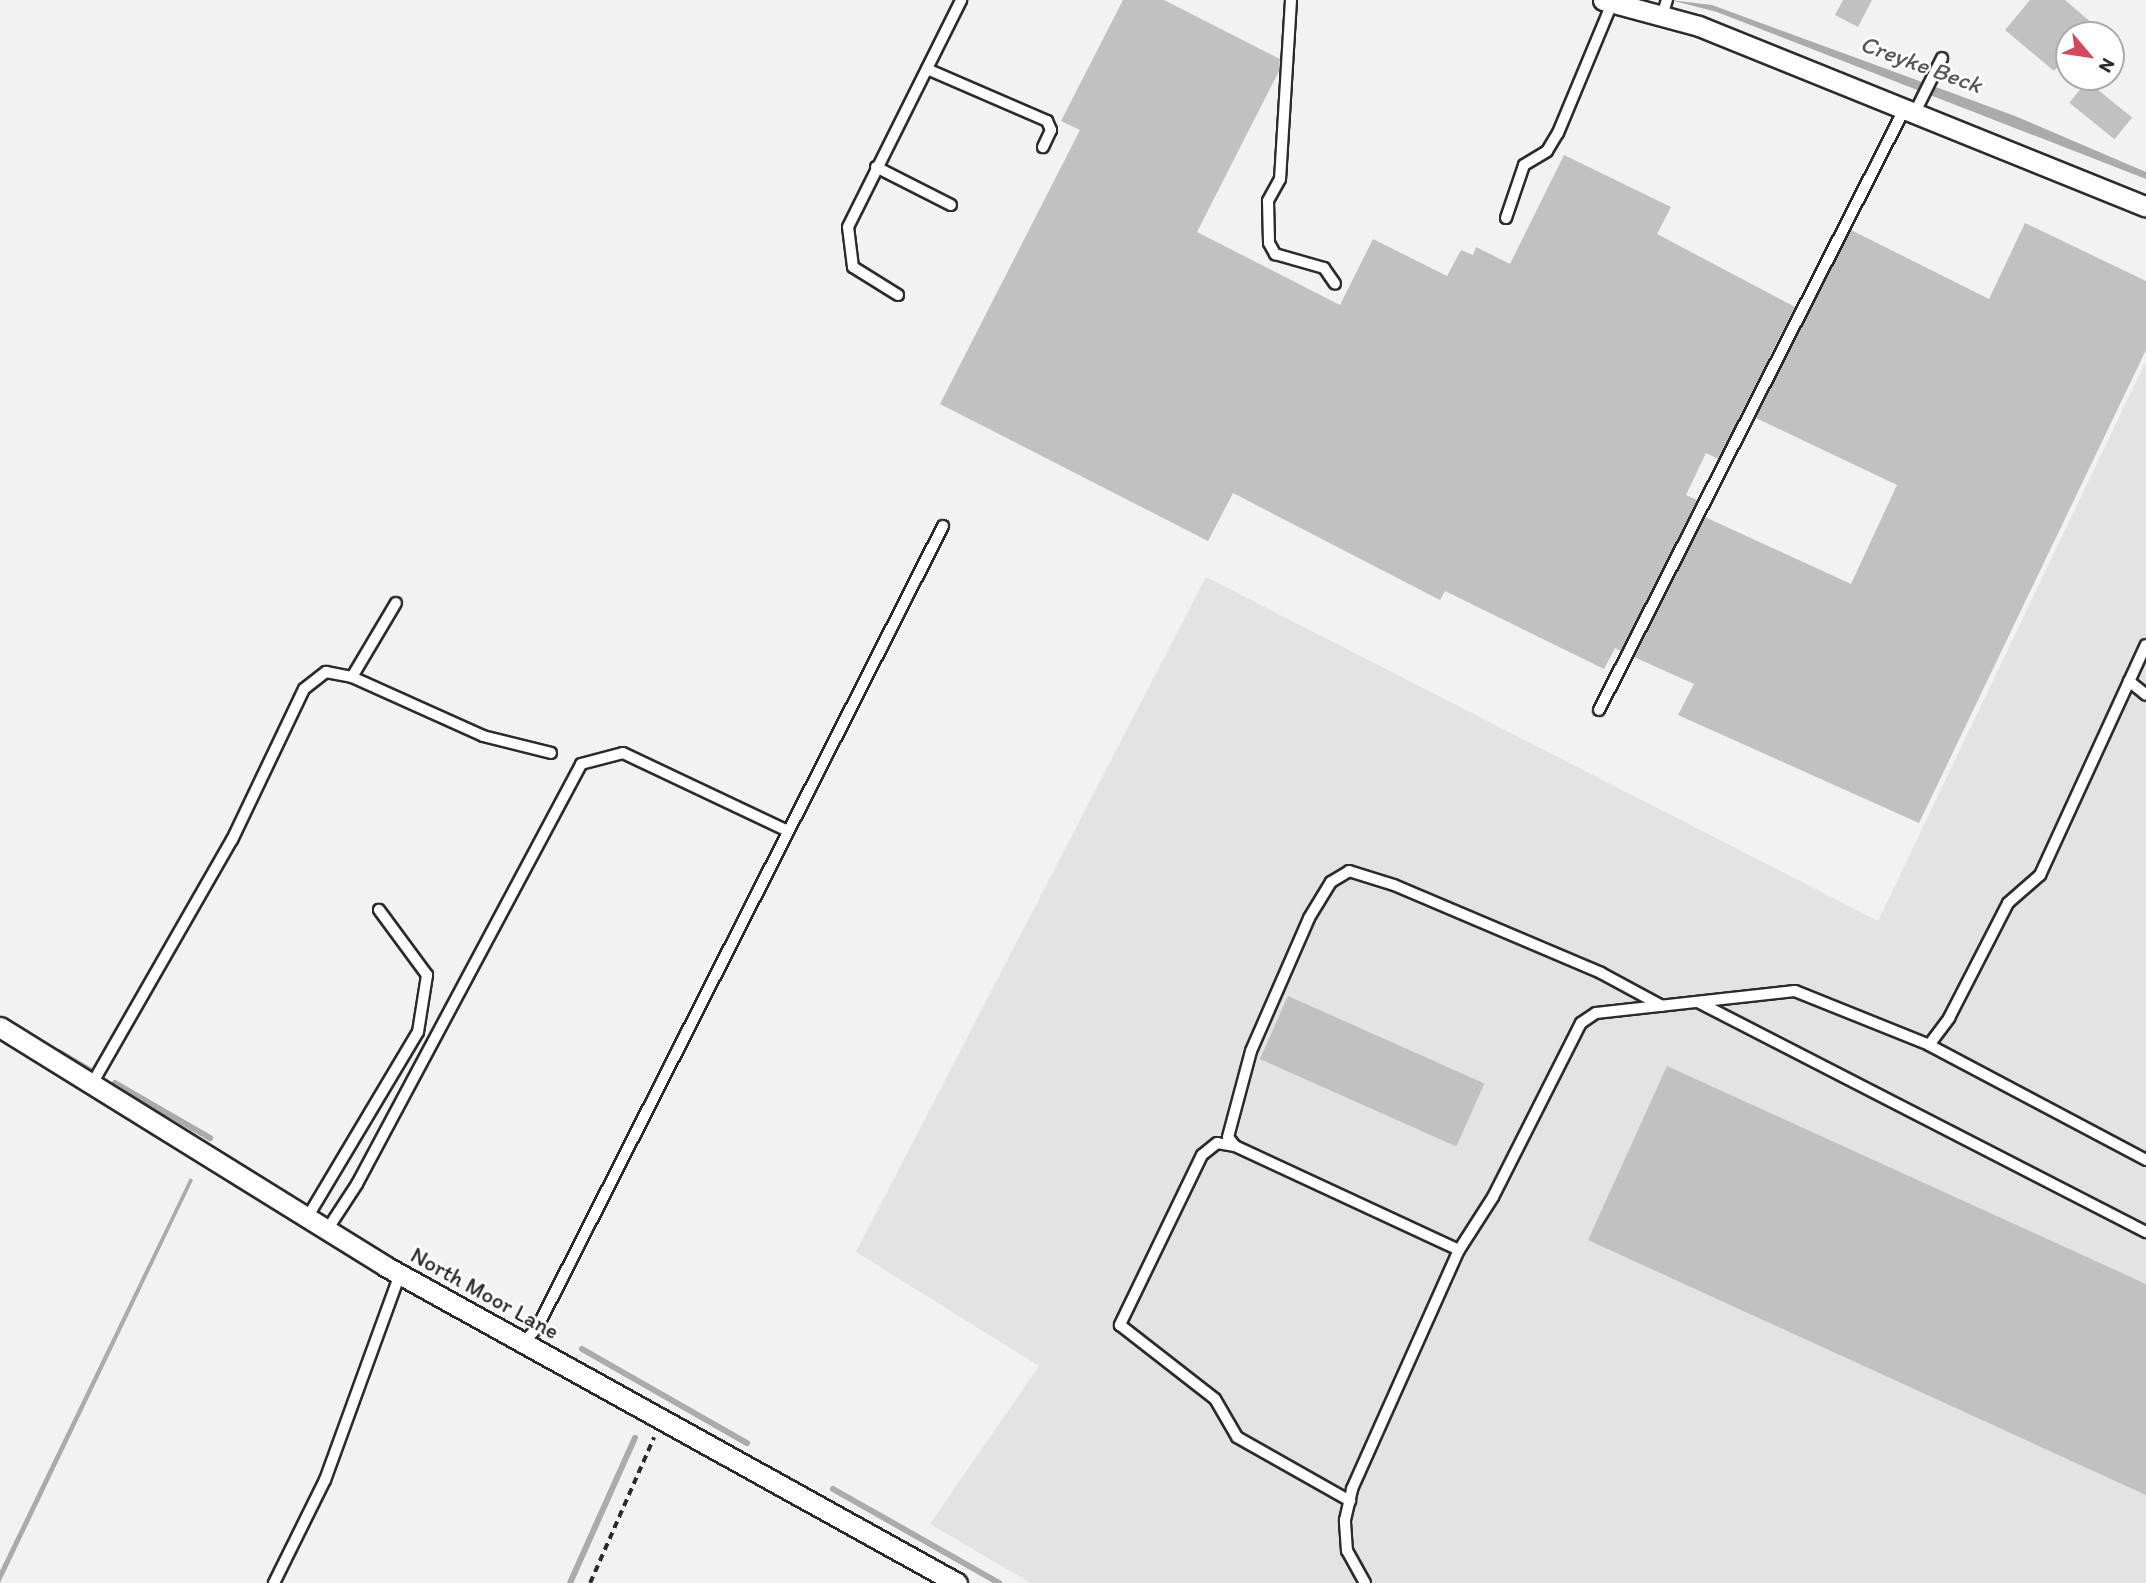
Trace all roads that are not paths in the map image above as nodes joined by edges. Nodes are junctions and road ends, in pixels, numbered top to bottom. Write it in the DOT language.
graph roads {
  1 [pos="961,0"];
  2 [pos="1291,0"];
  3 [pos="1607,1"];
  4 [pos="1665,7"];
  5 [pos="1942,58"];
  6 [pos="927,69"];
  7 [pos="1915,104"];
  8 [pos="1042,147"];
  9 [pos="876,167"];
  10 [pos="951,205"];
  11 [pos="2146,207"];
  12 [pos="1506,218"];
  13 [pos="1335,284"];
  14 [pos="898,295"];
  15 [pos="943,526"];
  16 [pos="396,603"];
  17 [pos="2146,645"];
  18 [pos="352,677"];
  19 [pos="2129,681"];
  20 [pos="2146,695"];
  21 [pos="1599,710"];
  22 [pos="551,753"];
  23 [pos="786,830"];
  24 [pos="379,910"];
  25 [pos="1698,1002"];
  26 [pos="1661,1006"];
  27 [pos="0,1027"];
  28 [pos="1928,1045"];
  29 [pos="92,1084"];
  30 [pos="1235,1146"];
  31 [pos="2146,1160"];
  32 [pos="307,1218"];
  33 [pos="327,1230"];
  34 [pos="2146,1232"];
  35 [pos="1459,1250"];
  36 [pos="400,1274"];
  37 [pos="523,1343"];
  38 [pos="1349,1501"];
  39 [pos="274,1583"];
  40 [pos="957,1583"];
  41 [pos="1365,1583"];
  1 -- 6 [label="lane"];
  2 -- 13 [label="lane"];
  3 -- 4 [label="street"];
  3 -- 12 [label="lane"];
  4 -- 7 [label="street"];
  5 -- 7 [label="lane"];
  6 -- 8 [label="lane"];
  6 -- 9 [label="lane"];
  7 -- 11 [label="street"];
  7 -- 21 [label="lane"];
  9 -- 10 [label="lane"];
  9 -- 14 [label="lane"];
  15 -- 23 [label="lane"];
  16 -- 18 [label="lane"];
  17 -- 19 [label="lane"];
  18 -- 22 [label="lane"];
  18 -- 29 [label="lane"];
  19 -- 20 [label="lane"];
  19 -- 28 [label="lane"];
  23 -- 33 [label="lane"];
  23 -- 37 [label="lane"];
  24 -- 32 [label="lane"];
  25 -- 26 [label="lane"];
  25 -- 28 [label="lane"];
  25 -- 34 [label="lane"];
  26 -- 30 [label="lane"];
  26 -- 35 [label="lane"];
  27 -- 29 [label="street, North Moor Lane"];
  28 -- 31 [label="lane"];
  29 -- 32 [label="street, North Moor Lane"];
  30 -- 35 [label="lane"];
  30 -- 38 [label="lane"];
  32 -- 33 [label="street, North Moor Lane"];
  33 -- 36 [label="street, North Moor Lane"];
  35 -- 38 [label="lane"];
  36 -- 37 [label="street, North Moor Lane"];
  36 -- 39 [label="lane"];
  37 -- 40 [label="street, North Moor Lane"];
  38 -- 41 [label="lane"];
}
